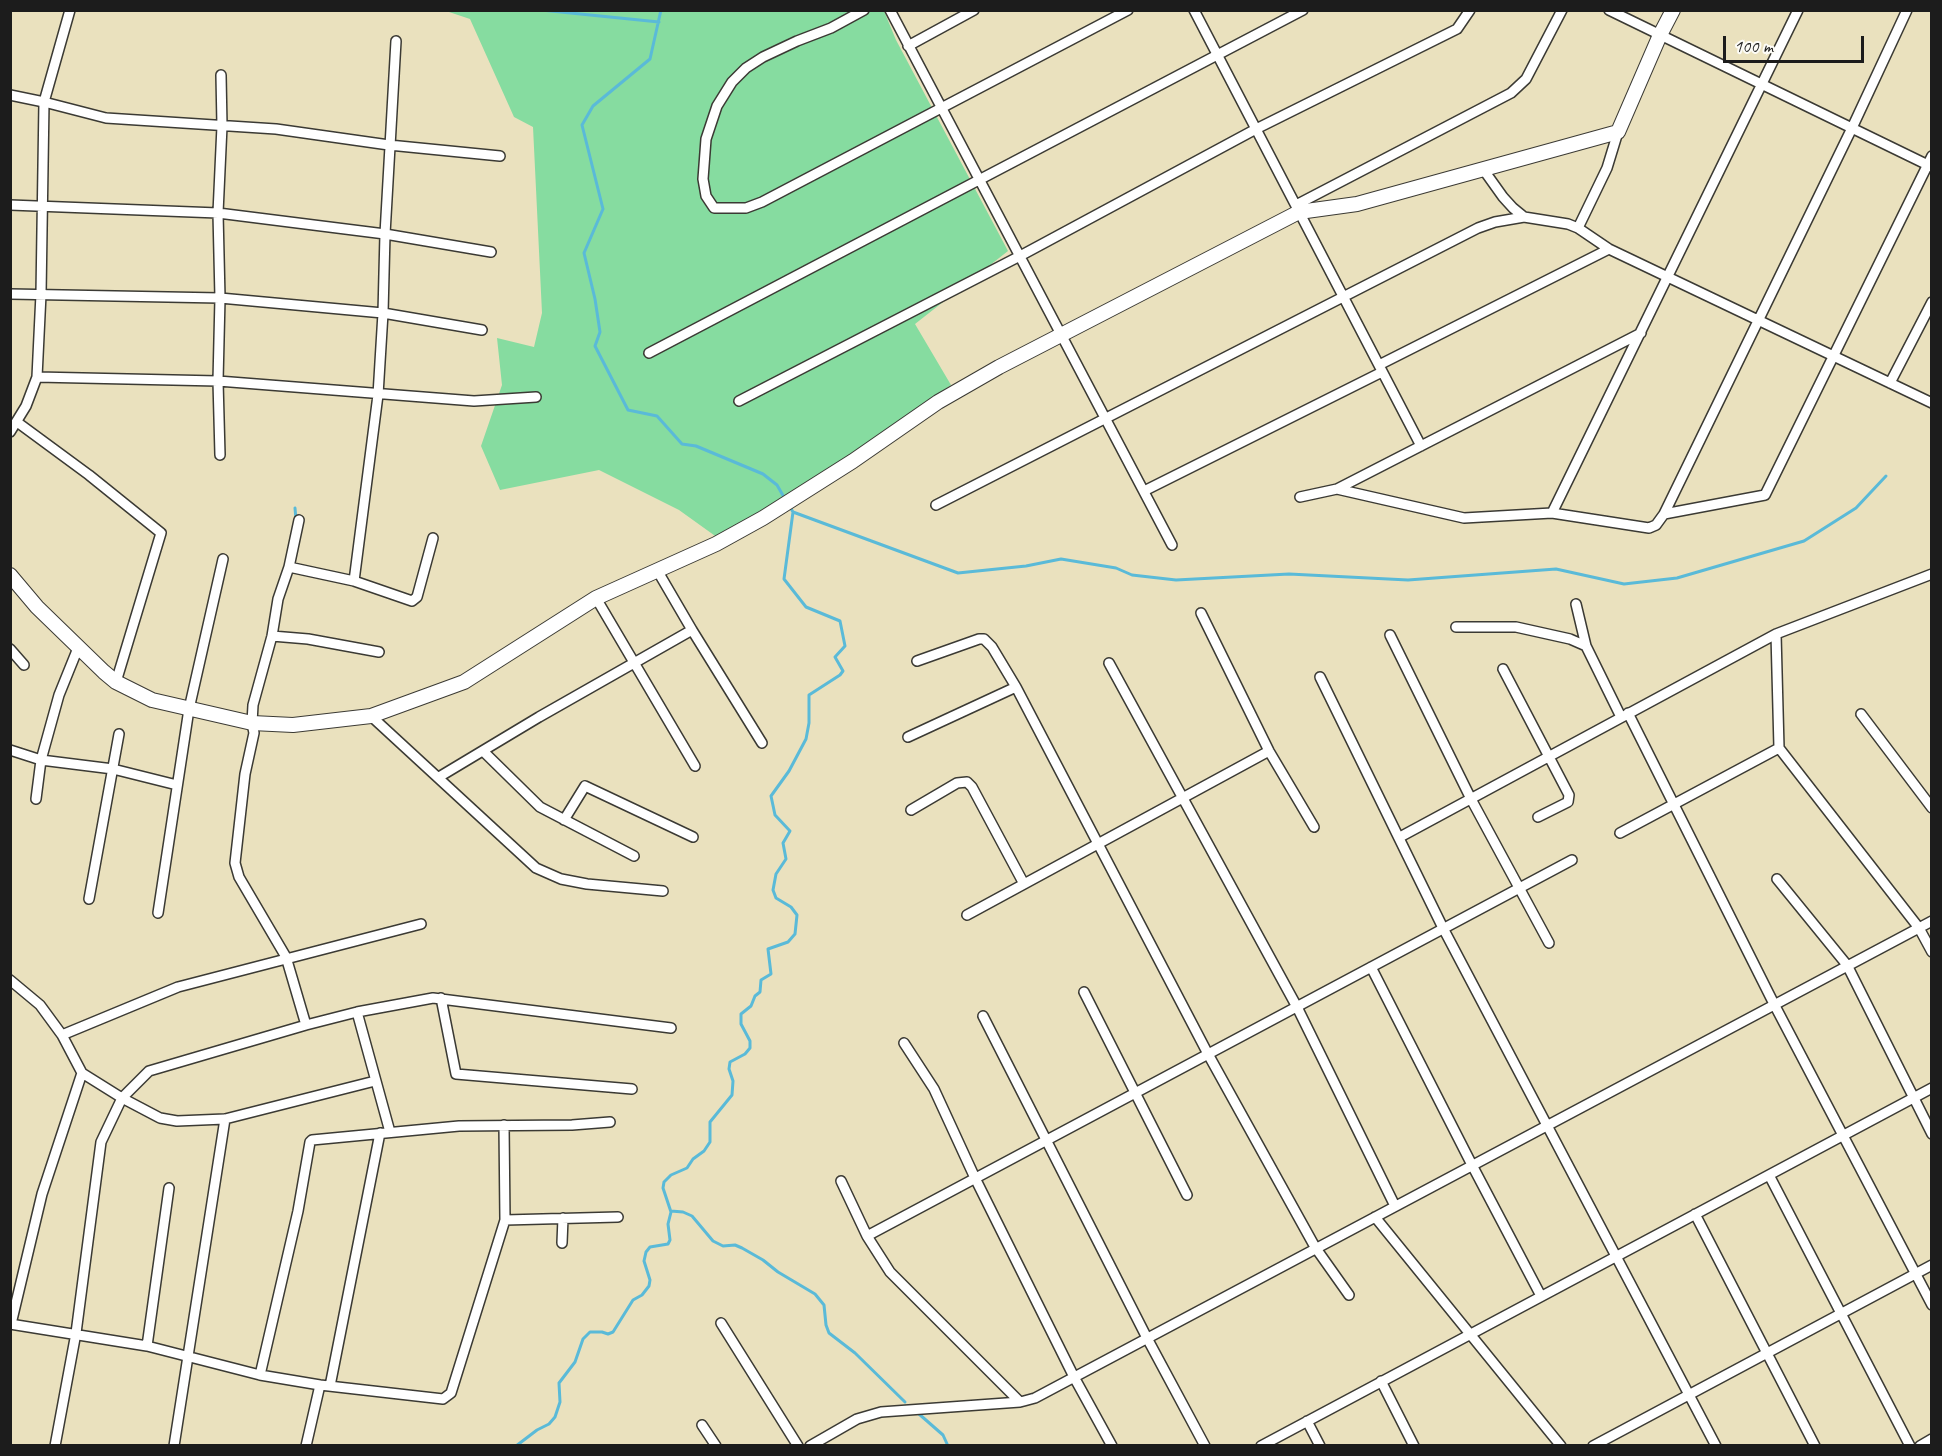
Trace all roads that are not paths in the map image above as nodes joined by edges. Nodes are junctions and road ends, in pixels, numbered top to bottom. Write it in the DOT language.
graph roads {
  1 [pos="70,10"];
  2 [pos="864,10"];
  3 [pos="890,10"];
  4 [pos="975,10"];
  5 [pos="1128,10"];
  6 [pos="1194,10"];
  7 [pos="1303,10"];
  8 [pos="1470,10"];
  9 [pos="1562,10"];
  10 [pos="1609,10"];
  11 [pos="1673,10"];
  12 [pos="1798,10"];
  13 [pos="1907,10"];
  14 [pos="1660,35"];
  15 [pos="396,40"];
  16 [pos="908,46"];
  17 [pos="1218,55"];
  18 [pos="221,75"];
  19 [pos="1762,85"];
  20 [pos="10,95"];
  21 [pos="44,102"];
  22 [pos="941,108"];
  23 [pos="222,126"];
  24 [pos="1852,128"];
  25 [pos="1256,129"];
  26 [pos="1618,132"];
  27 [pos="389,146"];
  28 [pos="500,156"];
  29 [pos="1930,162"];
  30 [pos="1483,170"];
  31 [pos="980,180"];
  32 [pos="10,205"];
  33 [pos="43,205"];
  34 [pos="1298,209"];
  35 [pos="218,213"];
  36 [pos="1524,217"];
  37 [pos="1578,228"];
  38 [pos="385,234"];
  39 [pos="1609,249"];
  40 [pos="491,252"];
  41 [pos="1020,256"];
  42 [pos="1668,277"];
  43 [pos="10,294"];
  44 [pos="41,294"];
  45 [pos="1343,296"];
  46 [pos="220,298"];
  47 [pos="1932,302"];
  48 [pos="383,312"];
  49 [pos="1758,320"];
  50 [pos="482,330"];
  51 [pos="1641,333"];
  52 [pos="1061,334"];
  53 [pos="649,353"];
  54 [pos="1833,356"];
  55 [pos="1381,368"];
  56 [pos="37,377"];
  57 [pos="218,381"];
  58 [pos="1890,383"];
  59 [pos="378,394"];
  60 [pos="536,397"];
  61 [pos="739,401"];
  62 [pos="1932,403"];
  63 [pos="1105,418"];
  64 [pos="17,422"];
  65 [pos="10,432"];
  66 [pos="1421,446"];
  67 [pos="220,455"];
  68 [pos="1337,489"];
  69 [pos="1144,491"];
  70 [pos="1300,497"];
  71 [pos="936,505"];
  72 [pos="1552,513"];
  73 [pos="1664,514"];
  74 [pos="298,520"];
  75 [pos="434,538"];
  76 [pos="1172,545"];
  77 [pos="223,559"];
  78 [pos="289,567"];
  79 [pos="657,570"];
  80 [pos="1932,574"];
  81 [pos="10,575"];
  82 [pos="354,582"];
  83 [pos="596,598"];
  84 [pos="1576,604"];
  85 [pos="1201,613"];
  86 [pos="1456,627"];
  87 [pos="692,630"];
  88 [pos="1776,634"];
  89 [pos="1390,635"];
  90 [pos="272,636"];
  91 [pos="1586,646"];
  92 [pos="78,648"];
  93 [pos="10,649"];
  94 [pos="379,652"];
  95 [pos="917,661"];
  96 [pos="1109,663"];
  97 [pos="635,664"];
  98 [pos="24,665"];
  99 [pos="1503,669"];
  100 [pos="1320,677"];
  101 [pos="116,682"];
  102 [pos="1016,687"];
  103 [pos="189,709"];
  104 [pos="1861,714"];
  105 [pos="1625,715"];
  106 [pos="371,716"];
  107 [pos="252,723"];
  108 [pos="119,734"];
  109 [pos="908,737"];
  110 [pos="762,743"];
  111 [pos="1779,748"];
  112 [pos="10,750"];
  113 [pos="1269,751"];
  114 [pos="484,752"];
  115 [pos="1547,757"];
  116 [pos="41,760"];
  117 [pos="695,766"];
  118 [pos="114,769"];
  119 [pos="439,777"];
  120 [pos="177,785"];
  121 [pos="1183,798"];
  122 [pos="36,799"];
  123 [pos="1471,799"];
  124 [pos="1674,804"];
  125 [pos="1932,808"];
  126 [pos="911,810"];
  127 [pos="1539,817"];
  128 [pos="564,820"];
  129 [pos="1314,827"];
  130 [pos="1620,833"];
  131 [pos="693,837"];
  132 [pos="1400,837"];
  133 [pos="1098,844"];
  134 [pos="634,855"];
  135 [pos="1572,860"];
  136 [pos="1778,879"];
  137 [pos="1024,884"];
  138 [pos="1519,888"];
  139 [pos="663,891"];
  140 [pos="89,899"];
  141 [pos="158,913"];
  142 [pos="967,915"];
  143 [pos="1932,921"];
  144 [pos="421,924"];
  145 [pos="1443,928"];
  146 [pos="1919,928"];
  147 [pos="1549,943"];
  148 [pos="1932,952"];
  149 [pos="286,957"];
  150 [pos="1848,965"];
  151 [pos="1371,967"];
  152 [pos="10,980"];
  153 [pos="1084,992"];
  154 [pos="441,998"];
  155 [pos="1774,1004"];
  156 [pos="1297,1007"];
  157 [pos="357,1012"];
  158 [pos="983,1016"];
  159 [pos="306,1025"];
  160 [pos="670,1028"];
  161 [pos="62,1035"];
  162 [pos="904,1043"];
  163 [pos="1208,1054"];
  164 [pos="82,1073"];
  165 [pos="375,1081"];
  166 [pos="1932,1088"];
  167 [pos="632,1089"];
  168 [pos="1135,1092"];
  169 [pos="122,1098"];
  170 [pos="1912,1099"];
  171 [pos="225,1119"];
  172 [pos="610,1122"];
  173 [pos="504,1125"];
  174 [pos="1548,1125"];
  175 [pos="385,1133"];
  176 [pos="1932,1134"];
  177 [pos="1842,1136"];
  178 [pos="1046,1141"];
  179 [pos="1472,1165"];
  180 [pos="1769,1175"];
  181 [pos="975,1178"];
  182 [pos="841,1181"];
  183 [pos="169,1188"];
  184 [pos="1187,1195"];
  185 [pos="1395,1206"];
  186 [pos="1695,1214"];
  187 [pos="618,1217"];
  188 [pos="1375,1217"];
  189 [pos="563,1218"];
  190 [pos="505,1220"];
  191 [pos="867,1236"];
  192 [pos="562,1243"];
  193 [pos="1315,1247"];
  194 [pos="1617,1256"];
  195 [pos="1932,1265"];
  196 [pos="1915,1274"];
  197 [pos="1349,1295"];
  198 [pos="1541,1296"];
  199 [pos="1932,1305"];
  200 [pos="1841,1313"];
  201 [pos="721,1323"];
  202 [pos="11,1324"];
  203 [pos="76,1333"];
  204 [pos="1471,1334"];
  205 [pos="1148,1338"];
  206 [pos="147,1346"];
  207 [pos="1767,1353"];
  208 [pos="188,1355"];
  209 [pos="260,1375"];
  210 [pos="1074,1377"];
  211 [pos="1381,1382"];
  212 [pos="325,1386"];
  213 [pos="1690,1394"];
  214 [pos="1020,1402"];
  215 [pos="1307,1421"];
  216 [pos="702,1425"];
  217 [pos="1932,1439"];
  218 [pos="55,1446"];
  219 [pos="174,1446"];
  220 [pos="306,1446"];
  221 [pos="716,1446"];
  222 [pos="798,1446"];
  223 [pos="810,1446"];
  224 [pos="1112,1446"];
  225 [pos="1204,1446"];
  226 [pos="1261,1446"];
  227 [pos="1320,1446"];
  228 [pos="1414,1446"];
  229 [pos="1561,1446"];
  230 [pos="1593,1446"];
  231 [pos="1716,1446"];
  232 [pos="1815,1446"];
  233 [pos="1910,1446"];
  234 [pos="1920,1446"];
  1 -- 21 [label="street"];
  2 -- 22 [label="street"];
  3 -- 16 [label="street"];
  4 -- 16 [label="street"];
  5 -- 22 [label="street"];
  6 -- 17 [label="street"];
  7 -- 17 [label="street"];
  8 -- 25 [label="street"];
  9 -- 34 [label="street"];
  10 -- 14 [label="street"];
  11 -- 14 [label="street"];
  12 -- 19 [label="street"];
  13 -- 24 [label="street"];
  14 -- 19 [label="street"];
  14 -- 26 [label="street"];
  15 -- 27 [label="street"];
  16 -- 22 [label="street"];
  17 -- 25 [label="street"];
  17 -- 31 [label="street"];
  18 -- 23 [label="street"];
  19 -- 24 [label="street"];
  19 -- 42 [label="street"];
  20 -- 21 [label="street"];
  21 -- 23 [label="street"];
  21 -- 33 [label="street"];
  22 -- 31 [label="street"];
  23 -- 27 [label="street"];
  23 -- 35 [label="street"];
  24 -- 29 [label="street"];
  24 -- 49 [label="street"];
  25 -- 34 [label="street"];
  25 -- 41 [label="street"];
  26 -- 30 [label="street"];
  26 -- 37 [label="street"];
  27 -- 28 [label="street"];
  27 -- 38 [label="street"];
  29 -- 54 [label="street"];
  30 -- 34 [label="street"];
  30 -- 36 [label="street"];
  31 -- 41 [label="street"];
  31 -- 53 [label="street"];
  32 -- 33 [label="street"];
  33 -- 35 [label="street"];
  33 -- 44 [label="street"];
  34 -- 45 [label="street"];
  34 -- 52 [label="street"];
  35 -- 38 [label="street"];
  35 -- 46 [label="street"];
  36 -- 37 [label="street"];
  36 -- 45 [label="street"];
  37 -- 39 [label="street"];
  38 -- 40 [label="street"];
  38 -- 48 [label="street"];
  39 -- 42 [label="street"];
  39 -- 55 [label="street"];
  41 -- 52 [label="street"];
  41 -- 61 [label="street"];
  42 -- 49 [label="street"];
  42 -- 51 [label="street"];
  43 -- 44 [label="street"];
  44 -- 46 [label="street"];
  44 -- 56 [label="street"];
  45 -- 55 [label="street"];
  45 -- 63 [label="street"];
  46 -- 48 [label="street"];
  46 -- 57 [label="street"];
  47 -- 58 [label="street"];
  48 -- 50 [label="street"];
  48 -- 59 [label="street"];
  49 -- 54 [label="street"];
  49 -- 73 [label="street"];
  51 -- 66 [label="street"];
  51 -- 72 [label="street"];
  52 -- 63 [label="street"];
  52 -- 79 [label="street"];
  54 -- 58 [label="street"];
  54 -- 73 [label="street"];
  55 -- 66 [label="street"];
  55 -- 69 [label="street"];
  56 -- 57 [label="street"];
  56 -- 64 [label="street"];
  57 -- 59 [label="street"];
  57 -- 67 [label="street"];
  58 -- 62 [label="street"];
  59 -- 60 [label="street"];
  59 -- 82 [label="street"];
  63 -- 69 [label="street"];
  63 -- 71 [label="street"];
  64 -- 65 [label="street"];
  64 -- 101 [label="street"];
  66 -- 68 [label="street"];
  68 -- 70 [label="street"];
  68 -- 72 [label="street"];
  69 -- 76 [label="street"];
  72 -- 73 [label="street"];
  74 -- 78 [label="street"];
  75 -- 82 [label="street"];
  77 -- 103 [label="street"];
  78 -- 82 [label="street"];
  78 -- 90 [label="street"];
  79 -- 83 [label="street"];
  79 -- 87 [label="street"];
  80 -- 88 [label="street"];
  81 -- 92 [label="street"];
  83 -- 97 [label="street"];
  83 -- 106 [label="street"];
  84 -- 91 [label="street"];
  85 -- 113 [label="street"];
  86 -- 91 [label="street"];
  87 -- 97 [label="street"];
  87 -- 110 [label="street"];
  88 -- 105 [label="street"];
  88 -- 111 [label="street"];
  89 -- 123 [label="street"];
  90 -- 94 [label="street"];
  90 -- 107 [label="street"];
  91 -- 105 [label="street"];
  92 -- 101 [label="street"];
  92 -- 116 [label="street"];
  93 -- 98 [label="street"];
  95 -- 102 [label="street"];
  96 -- 121 [label="street"];
  97 -- 114 [label="street"];
  97 -- 117 [label="street"];
  99 -- 115 [label="street"];
  100 -- 132 [label="street"];
  101 -- 103 [label="street"];
  102 -- 109 [label="street"];
  102 -- 133 [label="street"];
  103 -- 107 [label="street"];
  103 -- 120 [label="street"];
  104 -- 125 [label="street"];
  105 -- 115 [label="street"];
  105 -- 124 [label="street"];
  106 -- 107 [label="street"];
  106 -- 119 [label="street"];
  107 -- 149 [label="street"];
  108 -- 118 [label="street"];
  111 -- 124 [label="street"];
  111 -- 146 [label="street"];
  112 -- 116 [label="street"];
  113 -- 121 [label="street"];
  113 -- 129 [label="street"];
  114 -- 119 [label="street"];
  114 -- 128 [label="street"];
  115 -- 123 [label="street"];
  115 -- 127 [label="street"];
  116 -- 118 [label="street"];
  116 -- 122 [label="street"];
  118 -- 120 [label="street"];
  118 -- 140 [label="street"];
  119 -- 139 [label="street"];
  120 -- 141 [label="street"];
  121 -- 133 [label="street"];
  121 -- 156 [label="street"];
  123 -- 132 [label="street"];
  123 -- 138 [label="street"];
  124 -- 130 [label="street"];
  124 -- 155 [label="street"];
  126 -- 137 [label="street"];
  128 -- 131 [label="street"];
  128 -- 134 [label="street"];
  132 -- 145 [label="street"];
  133 -- 137 [label="street"];
  133 -- 163 [label="street"];
  135 -- 138 [label="street"];
  136 -- 150 [label="street"];
  137 -- 142 [label="street"];
  138 -- 145 [label="street"];
  138 -- 147 [label="street"];
  143 -- 146 [label="street"];
  144 -- 149 [label="street"];
  145 -- 151 [label="street"];
  145 -- 174 [label="street"];
  146 -- 148 [label="street"];
  146 -- 150 [label="street"];
  149 -- 159 [label="street"];
  149 -- 161 [label="street"];
  150 -- 155 [label="street"];
  150 -- 170 [label="street"];
  151 -- 156 [label="street"];
  151 -- 179 [label="street"];
  152 -- 161 [label="street"];
  153 -- 168 [label="street"];
  154 -- 157 [label="street"];
  154 -- 160 [label="street"];
  154 -- 167 [label="street"];
  155 -- 174 [label="street"];
  155 -- 177 [label="street"];
  156 -- 163 [label="street"];
  156 -- 185 [label="street"];
  157 -- 159 [label="street"];
  157 -- 165 [label="street"];
  158 -- 178 [label="street"];
  159 -- 169 [label="street"];
  161 -- 164 [label="street"];
  162 -- 181 [label="street"];
  163 -- 168 [label="street"];
  163 -- 193 [label="street"];
  164 -- 169 [label="street"];
  164 -- 202 [label="street"];
  165 -- 171 [label="street"];
  165 -- 175 [label="street"];
  166 -- 170 [label="street"];
  168 -- 178 [label="street"];
  168 -- 184 [label="street"];
  169 -- 171 [label="street"];
  169 -- 203 [label="street"];
  170 -- 176 [label="street"];
  170 -- 177 [label="street"];
  171 -- 208 [label="street"];
  172 -- 173 [label="street"];
  173 -- 175 [label="street"];
  173 -- 190 [label="street"];
  174 -- 179 [label="street"];
  174 -- 194 [label="street"];
  175 -- 209 [label="street"];
  175 -- 212 [label="street"];
  177 -- 180 [label="street"];
  177 -- 196 [label="street"];
  178 -- 181 [label="street"];
  178 -- 205 [label="street"];
  179 -- 185 [label="street"];
  179 -- 198 [label="street"];
  180 -- 186 [label="street"];
  180 -- 200 [label="street"];
  181 -- 191 [label="street"];
  181 -- 210 [label="street"];
  182 -- 191 [label="street"];
  183 -- 206 [label="street"];
  185 -- 188 [label="street"];
  186 -- 194 [label="street"];
  186 -- 207 [label="street"];
  187 -- 189 [label="street"];
  188 -- 193 [label="street"];
  188 -- 204 [label="street"];
  189 -- 190 [label="street"];
  189 -- 192 [label="street"];
  190 -- 212 [label="street"];
  191 -- 214 [label="street"];
  193 -- 197 [label="street"];
  193 -- 205 [label="street"];
  194 -- 198 [label="street"];
  194 -- 213 [label="street"];
  195 -- 196 [label="street"];
  196 -- 199 [label="street"];
  196 -- 200 [label="street"];
  198 -- 204 [label="street"];
  200 -- 207 [label="street"];
  200 -- 233 [label="street"];
  201 -- 222 [label="street"];
  202 -- 203 [label="street"];
  203 -- 206 [label="street"];
  203 -- 218 [label="street"];
  204 -- 211 [label="street"];
  204 -- 229 [label="street"];
  205 -- 210 [label="street"];
  205 -- 225 [label="street"];
  206 -- 208 [label="street"];
  207 -- 213 [label="street"];
  207 -- 232 [label="street"];
  208 -- 209 [label="street"];
  208 -- 219 [label="street"];
  209 -- 212 [label="street"];
  210 -- 214 [label="street"];
  210 -- 224 [label="street"];
  211 -- 215 [label="street"];
  211 -- 228 [label="street"];
  212 -- 220 [label="street"];
  213 -- 230 [label="street"];
  213 -- 231 [label="street"];
  214 -- 223 [label="street"];
  215 -- 226 [label="street"];
  215 -- 227 [label="street"];
  216 -- 221 [label="street"];
  217 -- 234 [label="street"];
}
